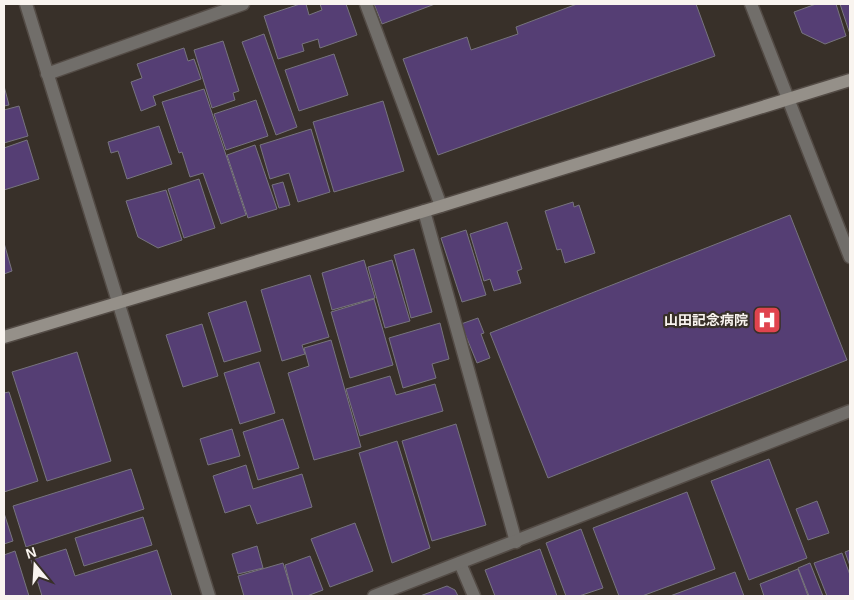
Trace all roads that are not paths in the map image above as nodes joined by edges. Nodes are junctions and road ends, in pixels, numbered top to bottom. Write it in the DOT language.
graph roads {
  1 [pos="26,4"];
  2 [pos="243,4"];
  3 [pos="366,4"];
  4 [pos="751,4"];
  5 [pos="47,74"];
  6 [pos="850,80"];
  7 [pos="789,100"];
  8 [pos="441,206"];
  9 [pos="424,211"];
  10 [pos="850,257"];
  11 [pos="118,302"];
  12 [pos="4,337"];
  13 [pos="850,411"];
  14 [pos="516,542"];
  15 [pos="460,563"];
  16 [pos="209,596"];
  17 [pos="374,596"];
  18 [pos="474,596"];
  1 -- 5 [label="street"];
  2 -- 5 [label="street"];
  3 -- 8 [label="street"];
  4 -- 7 [label="street"];
  5 -- 11 [label="street"];
  6 -- 7 [label="street"];
  7 -- 8 [label="street"];
  7 -- 10 [label="street"];
  8 -- 9 [label="street"];
  9 -- 11 [label="street"];
  9 -- 14 [label="street"];
  11 -- 12 [label="street"];
  11 -- 16 [label="street"];
  13 -- 14 [label="street"];
  14 -- 15 [label="street"];
  15 -- 17 [label="street"];
  15 -- 18 [label="street"];
}
